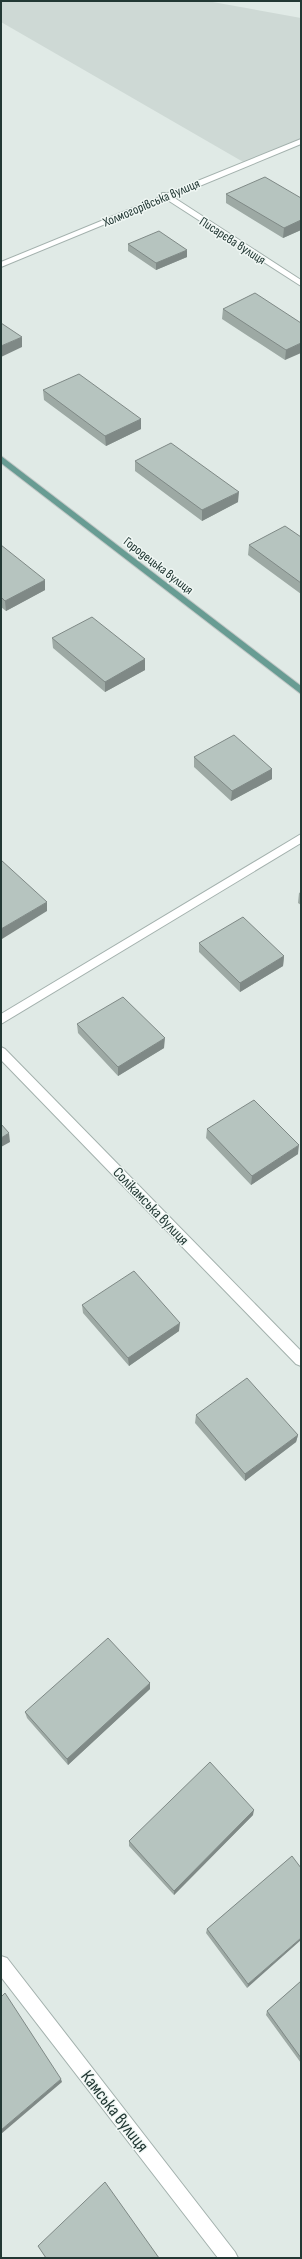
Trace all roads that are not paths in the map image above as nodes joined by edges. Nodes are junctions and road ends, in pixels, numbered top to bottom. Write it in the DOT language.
graph roads {
  1 [pos="301,141"];
  2 [pos="165,195"];
  3 [pos="1,265"];
  4 [pos="301,284"];
  5 [pos="1,460"];
  6 [pos="301,691"];
  7 [pos="301,838"];
  8 [pos="1,1020"];
  9 [pos="1,1052"];
  10 [pos="301,1360"];
  11 [pos="1,1964"];
  12 [pos="229,2258"];
  1 -- 2 [label="street, Холмогорівська вулиця"];
  2 -- 3 [label="street, Холмогорівська вулиця"];
  2 -- 4 [label="street, Писарєва вулиця"];
  5 -- 6 [label="main road, Городецька вулиця"];
  7 -- 8 [label="street"];
  9 -- 10 [label="street, Солікамська вулиця"];
  11 -- 12 [label="street, Камська вулиця"];
}
